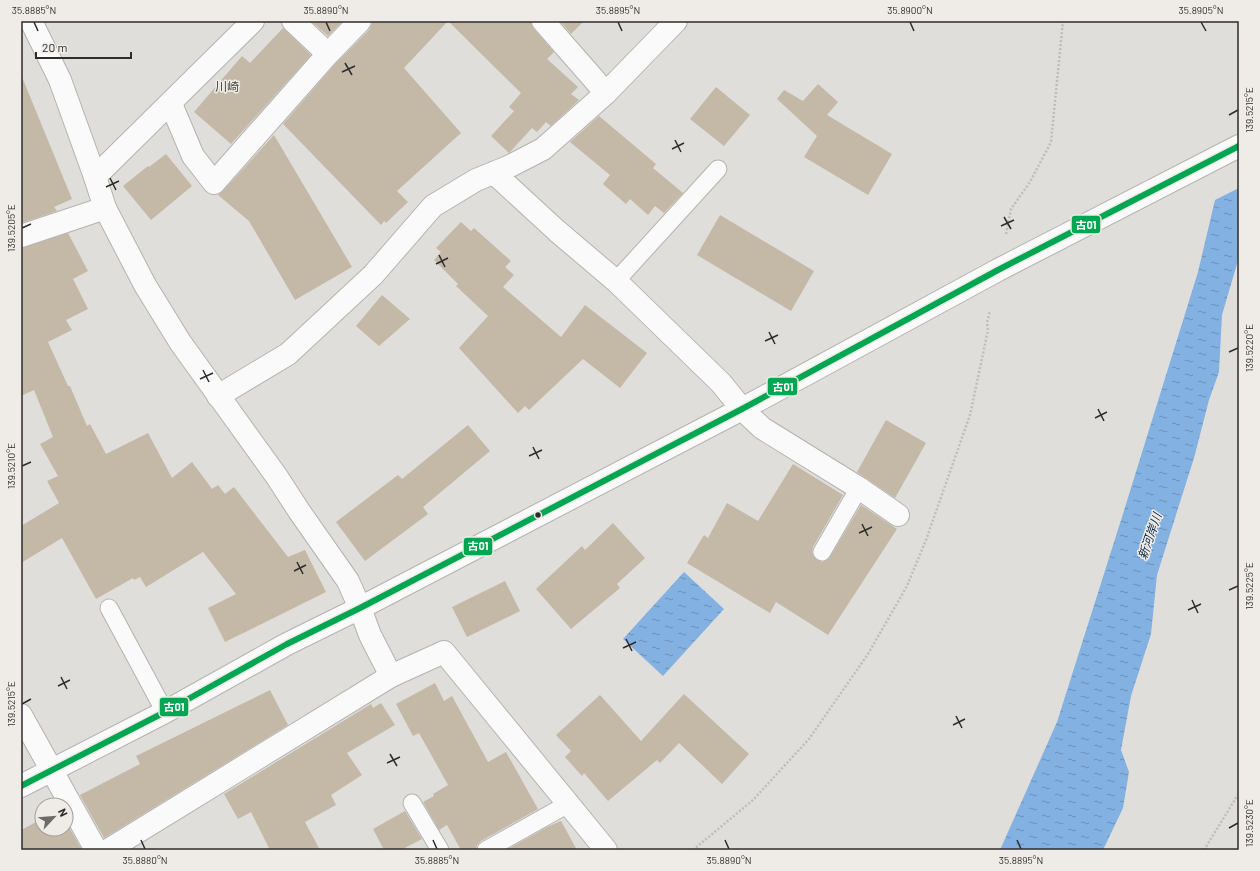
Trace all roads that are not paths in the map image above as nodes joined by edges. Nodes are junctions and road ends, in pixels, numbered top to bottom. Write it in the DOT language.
graph roads {
  1 [pos="31,21"];
  2 [pos="253,21"];
  3 [pos="293,21"];
  4 [pos="360,21"];
  5 [pos="543,21"];
  6 [pos="676,21"];
  7 [pos="328,54"];
  8 [pos="606,93"];
  9 [pos="171,104"];
  10 [pos="1239,146"];
  11 [pos="718,169"];
  12 [pos="494,173"];
  13 [pos="95,177"];
  14 [pos="105,208"];
  15 [pos="21,236"];
  16 [pos="616,281"];
  17 [pos="218,396"];
  18 [pos="742,408"];
  19 [pos="859,488"];
  20 [pos="898,515"];
  21 [pos="822,552"];
  22 [pos="109,608"];
  23 [pos="360,608"];
  24 [pos="391,676"];
  25 [pos="165,712"];
  26 [pos="21,715"];
  27 [pos="51,770"];
  28 [pos="21,786"];
  29 [pos="412,803"];
  30 [pos="568,804"];
  31 [pos="96,850"];
  32 [pos="108,850"];
  33 [pos="440,850"];
  34 [pos="486,850"];
  35 [pos="606,850"];
  1 -- 13 [label="street"];
  2 -- 9 [label="street"];
  3 -- 7 [label="street"];
  4 -- 7 [label="street"];
  5 -- 8 [label="street"];
  6 -- 8 [label="street"];
  7 -- 9 [label="street"];
  8 -- 12 [label="street"];
  9 -- 13 [label="street"];
  10 -- 18 [label="street"];
  11 -- 16 [label="lane"];
  12 -- 16 [label="street"];
  12 -- 17 [label="street"];
  13 -- 14 [label="street"];
  14 -- 15 [label="street"];
  14 -- 17 [label="street"];
  16 -- 18 [label="street"];
  17 -- 23 [label="street"];
  18 -- 19 [label="street"];
  18 -- 23 [label="street"];
  19 -- 20 [label="street"];
  19 -- 21 [label="lane"];
  22 -- 25 [label="lane"];
  23 -- 24 [label="street"];
  23 -- 25 [label="street"];
  24 -- 30 [label="street"];
  24 -- 32 [label="street"];
  25 -- 27 [label="street"];
  26 -- 27 [label="street"];
  27 -- 28 [label="street"];
  27 -- 31 [label="street"];
  29 -- 33 [label="lane"];
  30 -- 34 [label="lane"];
  30 -- 35 [label="street"];
}
